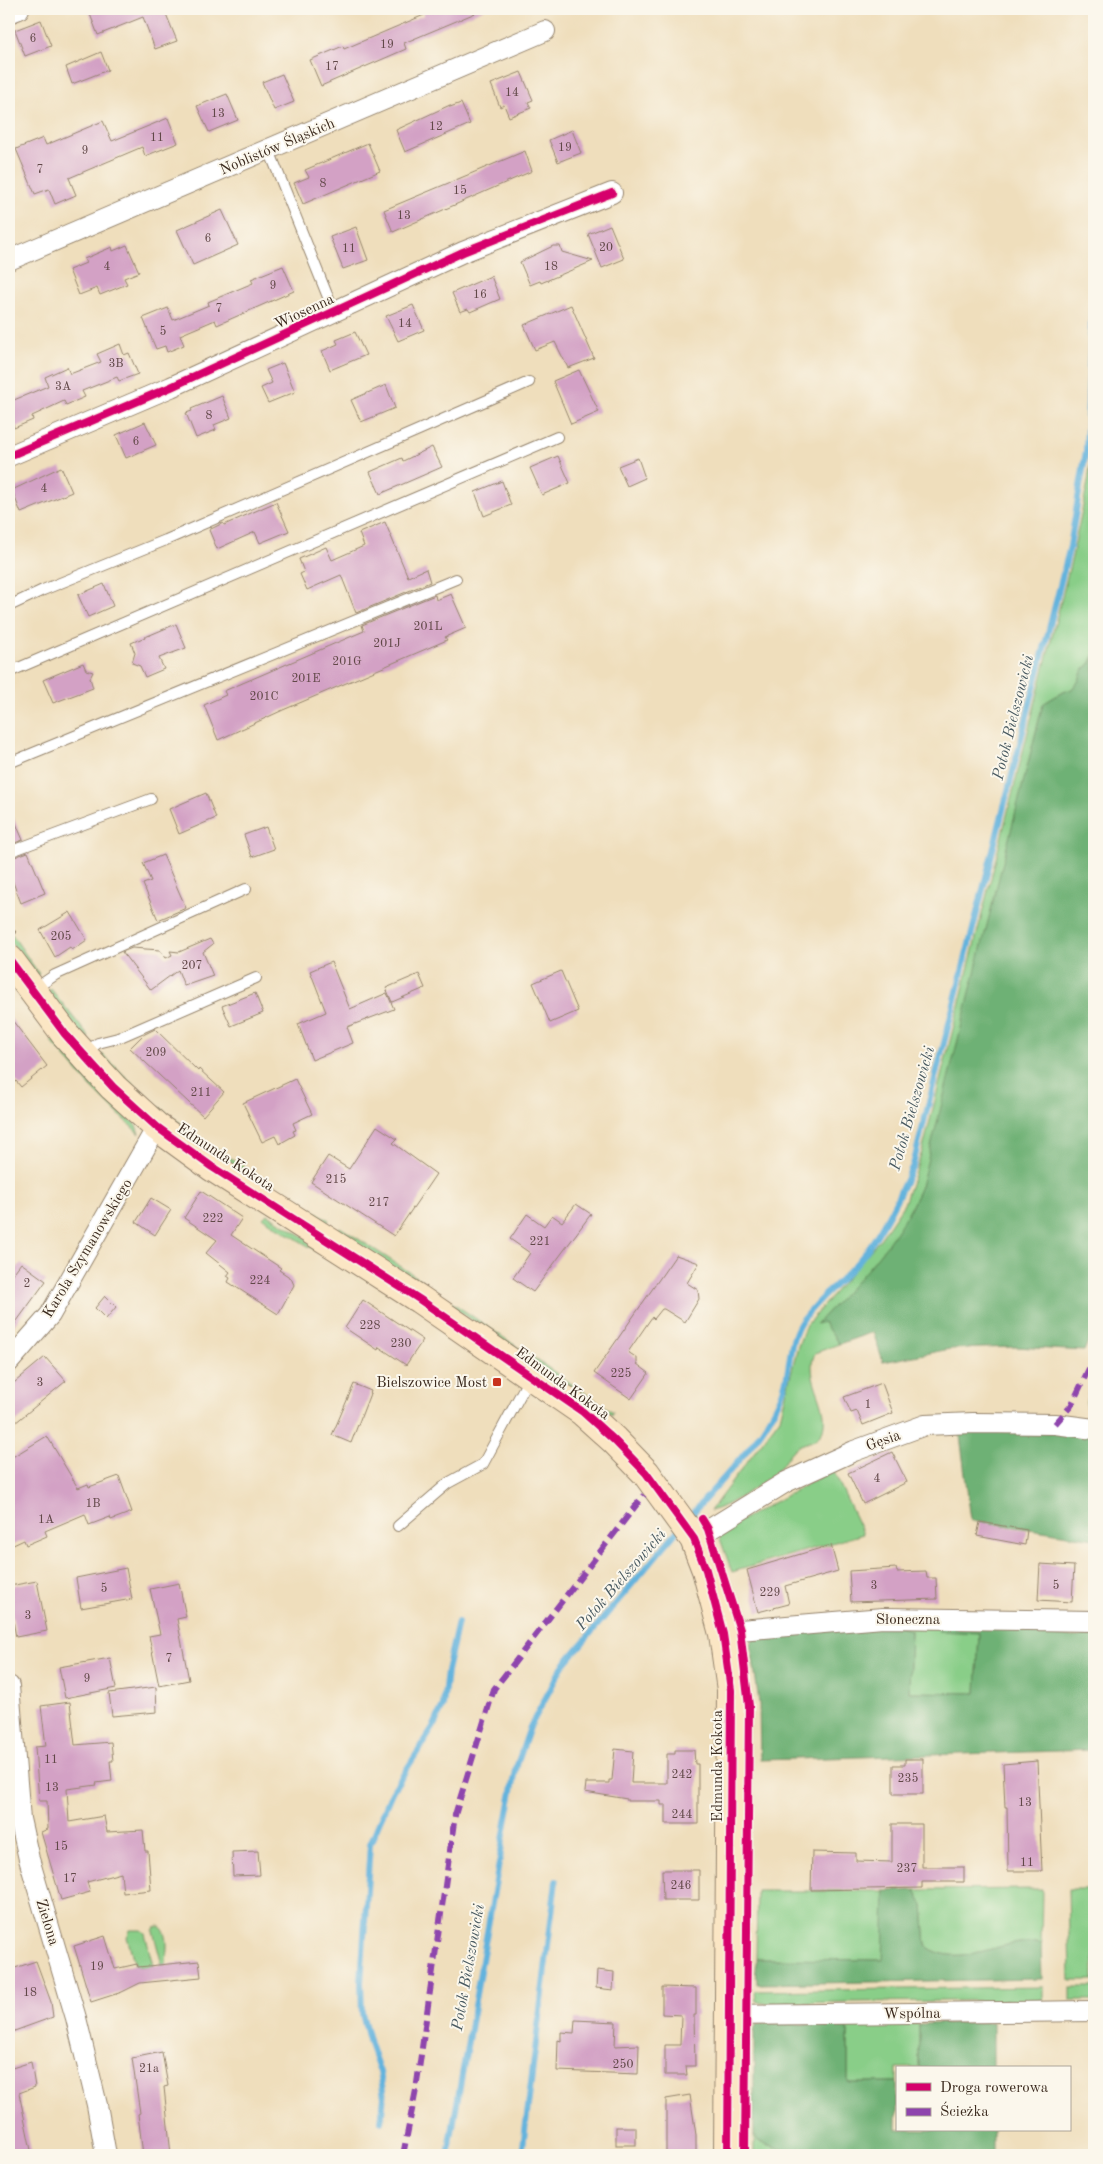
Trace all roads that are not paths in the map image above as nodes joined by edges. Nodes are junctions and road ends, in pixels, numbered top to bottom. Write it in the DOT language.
graph roads {
  1 [pos="19,9"];
  2 [pos="9,13"];
  3 [pos="545,31"];
  4 [pos="268,150"];
  5 [pos="612,192"];
  6 [pos="9,260"];
  7 [pos="334,312"];
  8 [pos="529,382"];
  9 [pos="557,437"];
  10 [pos="9,456"];
  11 [pos="456,579"];
  12 [pos="9,606"];
  13 [pos="9,672"];
  14 [pos="9,763"];
  15 [pos="151,799"];
  16 [pos="9,852"];
  17 [pos="246,888"];
  18 [pos="14,949"];
  19 [pos="256,978"];
  20 [pos="32,991"];
  21 [pos="83,1054"];
  22 [pos="157,1128"];
  23 [pos="9,1362"];
  24 [pos="531,1376"];
  25 [pos="1094,1429"];
  26 [pos="398,1526"];
  27 [pos="687,1529"];
  28 [pos="1094,1621"];
  29 [pos="723,1634"];
  30 [pos="9,1686"];
  31 [pos="1094,2011"];
  32 [pos="729,2015"];
  33 [pos="106,2155"];
  34 [pos="728,2155"];
  1 -- 2 [label="street"];
  3 -- 4 [label="street, Noblistów Śląskich"];
  4 -- 6 [label="street, Noblistów Śląskich"];
  4 -- 7 [label="lane"];
  5 -- 7 [label="street, Wiosenna"];
  7 -- 10 [label="street, Wiosenna"];
  8 -- 12 [label="lane"];
  9 -- 13 [label="lane"];
  11 -- 14 [label="lane"];
  15 -- 16 [label="lane"];
  17 -- 20 [label="lane"];
  18 -- 20 [label="street, Edmunda Kokota"];
  19 -- 21 [label="lane"];
  20 -- 21 [label="street, Edmunda Kokota"];
  21 -- 22 [label="street, Edmunda Kokota"];
  22 -- 23 [label="street, Karola Szymanowskiego"];
  22 -- 24 [label="street, Edmunda Kokota"];
  24 -- 26 [label="lane"];
  24 -- 27 [label="street, Edmunda Kokota"];
  25 -- 27 [label="street, Gęsia"];
  27 -- 29 [label="street, Edmunda Kokota"];
  28 -- 29 [label="street, Słoneczna"];
  29 -- 32 [label="street, Edmunda Kokota"];
  30 -- 33 [label="street, Zielona"];
  31 -- 32 [label="street, Wspólna"];
  32 -- 34 [label="street, Edmunda Kokota"];
}
